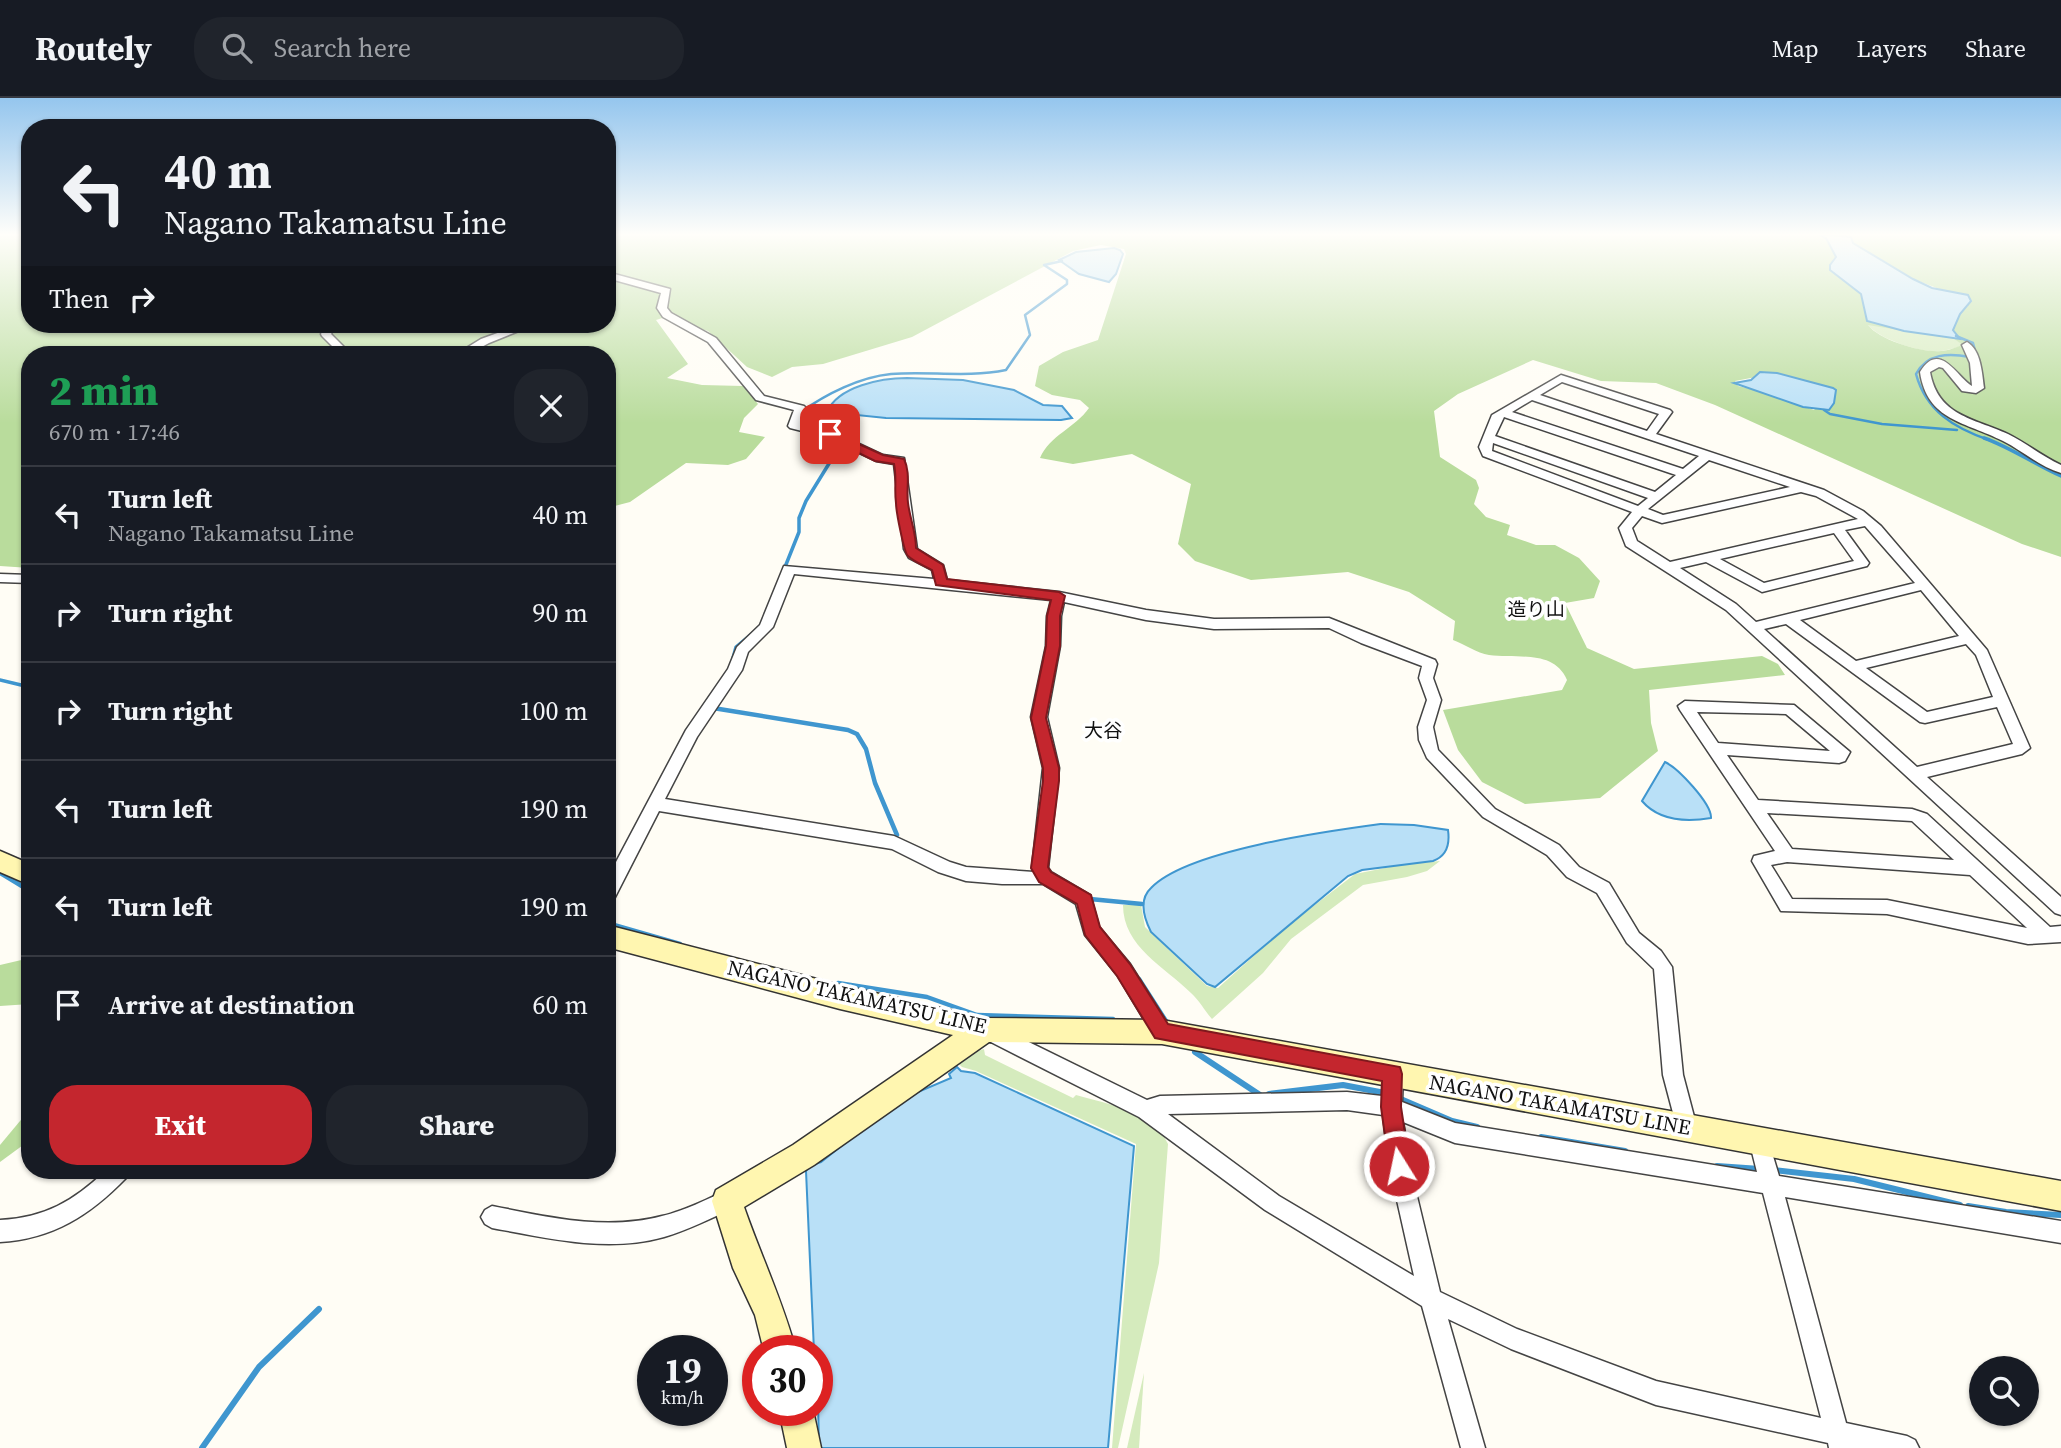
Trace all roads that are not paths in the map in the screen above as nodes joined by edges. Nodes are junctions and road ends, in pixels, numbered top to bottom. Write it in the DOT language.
graph roads {
  1 [pos="665,297"];
  2 [pos="326,333"];
  3 [pos="507,333"];
  4 [pos="338,346"];
  5 [pos="476,346"];
  6 [pos="1970,353"];
  7 [pos="1531,396"];
  8 [pos="1503,413"];
  9 [pos="1650,435"];
  10 [pos="1489,438"];
  11 [pos="1708,455"];
  12 [pos="2061,469"];
  13 [pos="1685,474"];
  14 [pos="1803,487"];
  15 [pos="1658,497"];
  16 [pos="1640,510"];
  17 [pos="1868,522"];
  18 [pos="1837,528"];
  19 [pos="1708,558"];
  20 [pos="1667,567"];
  21 [pos="0,578"];
  22 [pos="21,579"];
  23 [pos="941,582"];
  24 [pos="1925,585"];
  25 [pos="1059,596"];
  26 [pos="1789,619"];
  27 [pos="1753,627"];
  28 [pos="1969,638"];
  29 [pos="1854,666"];
  30 [pos="2001,701"];
  31 [pos="1716,748"];
  32 [pos="1914,774"];
  33 [pos="656,804"];
  34 [pos="1754,806"];
  35 [pos="1787,855"];
  36 [pos="0,862"];
  37 [pos="1974,868"];
  38 [pos="21,870"];
  39 [pos="1045,877"];
  40 [pos="616,879"];
  41 [pos="2061,908"];
  42 [pos="2054,935"];
  43 [pos="616,938"];
  44 [pos="985,1030"];
  45 [pos="1162,1032"];
  46 [pos="1392,1092"];
  47 [pos="1146,1110"];
  48 [pos="1687,1128"];
  49 [pos="1766,1165"];
  50 [pos="110,1179"];
  51 [pos="2061,1196"];
  52 [pos="727,1200"];
  53 [pos="492,1217"];
  54 [pos="0,1231"];
  55 [pos="2061,1232"];
  56 [pos="1431,1299"];
  57 [pos="776,1335"];
  58 [pos="799,1426"];
  59 [pos="1839,1441"];
  60 [pos="804,1448"];
  61 [pos="1473,1448"];
  62 [pos="1907,1448"];
  1 -- 23 [label="street"];
  2 -- 4 [label="street"];
  3 -- 5 [label="street"];
  6 -- 12 [label="street"];
  7 -- 8 [label="street"];
  7 -- 9 [label="street"];
  7 -- 9 [label="street"];
  8 -- 10 [label="street"];
  8 -- 13 [label="street"];
  9 -- 11 [label="street"];
  10 -- 15 [label="street"];
  10 -- 16 [label="street"];
  11 -- 13 [label="street"];
  11 -- 14 [label="street"];
  13 -- 15 [label="street"];
  14 -- 16 [label="street"];
  14 -- 17 [label="street"];
  15 -- 16 [label="street"];
  16 -- 20 [label="street"];
  17 -- 18 [label="street"];
  17 -- 24 [label="street"];
  18 -- 19 [label="street"];
  18 -- 19 [label="street"];
  19 -- 20 [label="street"];
  20 -- 27 [label="street"];
  21 -- 22 [label="street"];
  23 -- 25 [label="street"];
  23 -- 33 [label="street"];
  24 -- 26 [label="street"];
  24 -- 28 [label="street"];
  25 -- 39 [label="street"];
  25 -- 48 [label="street"];
  26 -- 27 [label="street"];
  26 -- 29 [label="street"];
  27 -- 32 [label="street"];
  28 -- 29 [label="street"];
  28 -- 30 [label="street"];
  29 -- 30 [label="street"];
  30 -- 32 [label="street"];
  31 -- 31 [label="street"];
  31 -- 34 [label="street"];
  32 -- 41 [label="street"];
  33 -- 39 [label="street"];
  33 -- 40 [label="street"];
  34 -- 35 [label="street"];
  34 -- 37 [label="street"];
  35 -- 37 [label="street"];
  35 -- 42 [label="street"];
  36 -- 38 [label="main road"];
  37 -- 42 [label="street"];
  39 -- 45 [label="street"];
  43 -- 44 [label="main road, NAGANO TAKAMATSU LINE"];
  44 -- 45 [label="main road, NAGANO TAKAMATSU LINE"];
  44 -- 47 [label="street"];
  44 -- 52 [label="main road"];
  45 -- 46 [label="main road, NAGANO TAKAMATSU LINE"];
  46 -- 47 [label="street"];
  46 -- 48 [label="main road, NAGANO TAKAMATSU LINE"];
  46 -- 49 [label="street"];
  46 -- 56 [label="street"];
  47 -- 56 [label="street"];
  48 -- 49 [label="main road, NAGANO TAKAMATSU LINE"];
  49 -- 51 [label="main road, NAGANO TAKAMATSU LINE"];
  49 -- 55 [label="street"];
  49 -- 59 [label="street"];
  50 -- 54 [label="street"];
  52 -- 53 [label="street"];
  52 -- 57 [label="main road"];
  56 -- 59 [label="street"];
  56 -- 61 [label="street"];
  58 -- 60 [label="main road"];
  59 -- 62 [label="street"];
}
